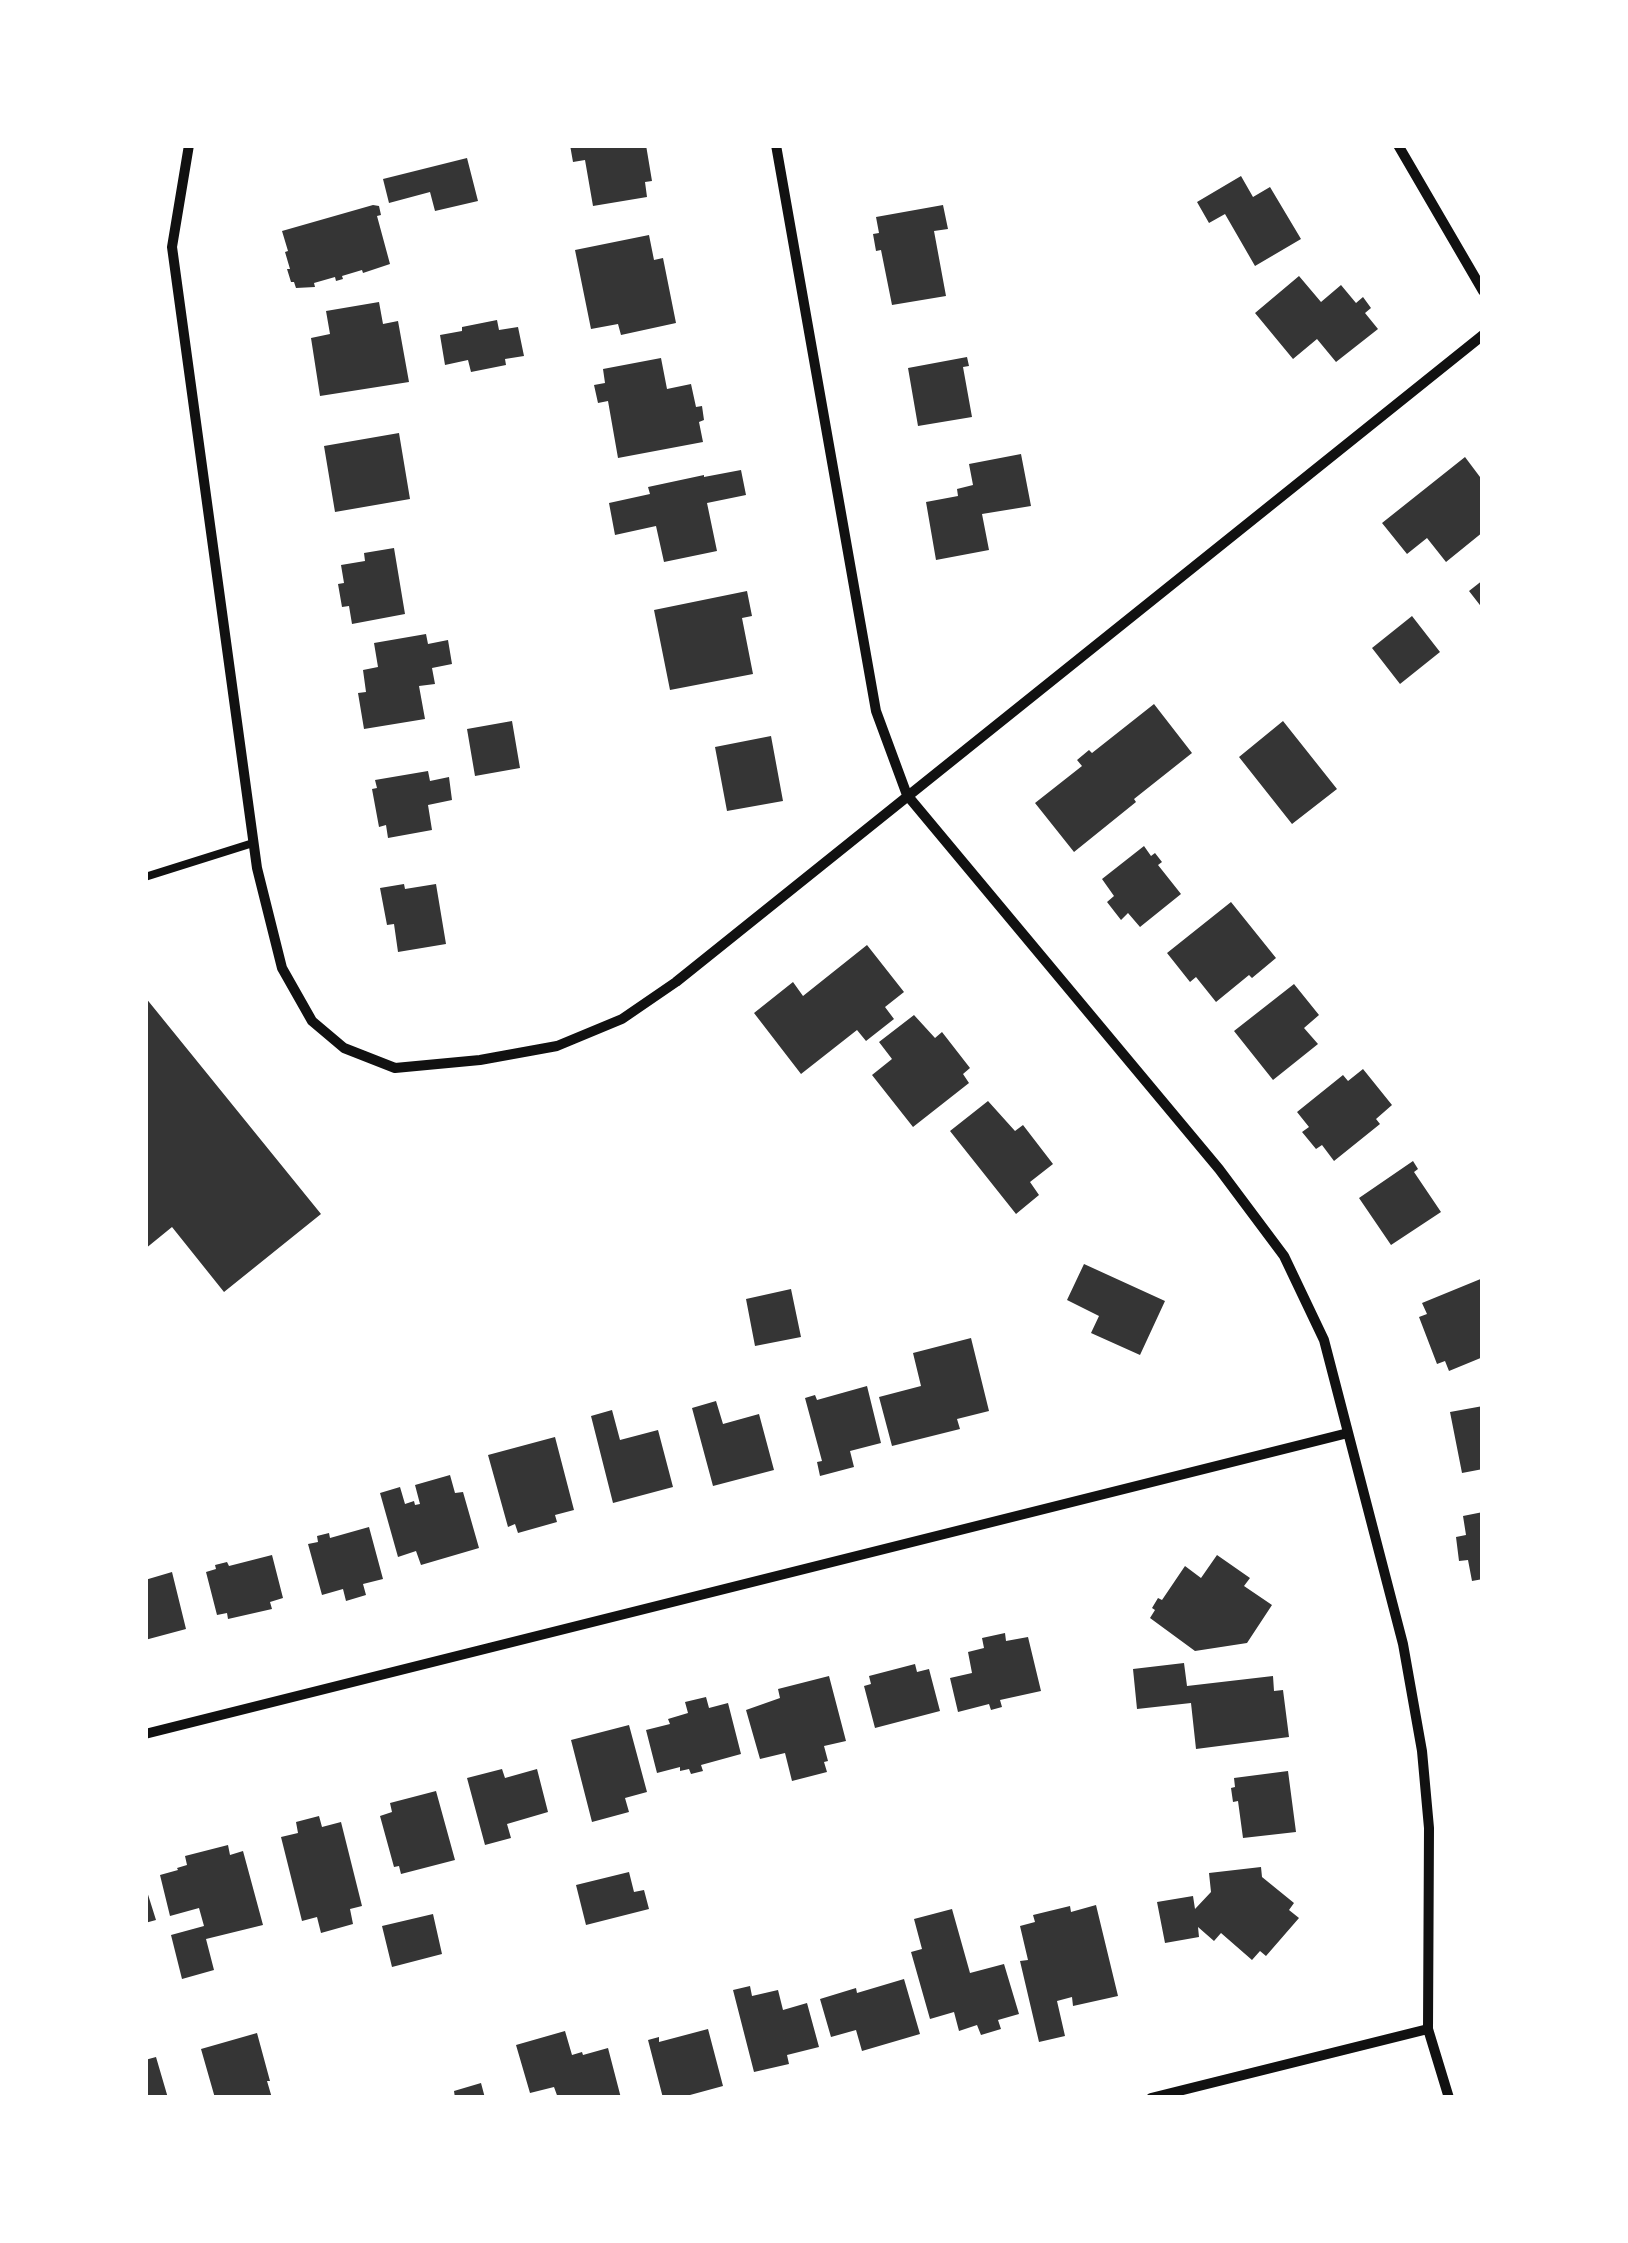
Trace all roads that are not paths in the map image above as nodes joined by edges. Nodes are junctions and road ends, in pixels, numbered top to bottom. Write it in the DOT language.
graph roads {
  1 [pos="188,145"];
  2 [pos="776,145"];
  3 [pos="1398,145"];
  4 [pos="1483,291"];
  5 [pos="1483,335"];
  6 [pos="908,795"];
  7 [pos="253,843"];
  8 [pos="145,877"];
  9 [pos="1348,1433"];
  10 [pos="145,1734"];
  11 [pos="1428,2029"];
  12 [pos="1151,2098"];
  13 [pos="1450,2098"];
  1 -- 7 [label="street"];
  2 -- 6 [label="street"];
  3 -- 4 [label="street"];
  5 -- 6 [label="street"];
  6 -- 7 [label="street"];
  6 -- 9 [label="street"];
  7 -- 8 [label="lane"];
  9 -- 10 [label="street"];
  9 -- 11 [label="street"];
  11 -- 12 [label="street"];
  11 -- 13 [label="street"];
}
